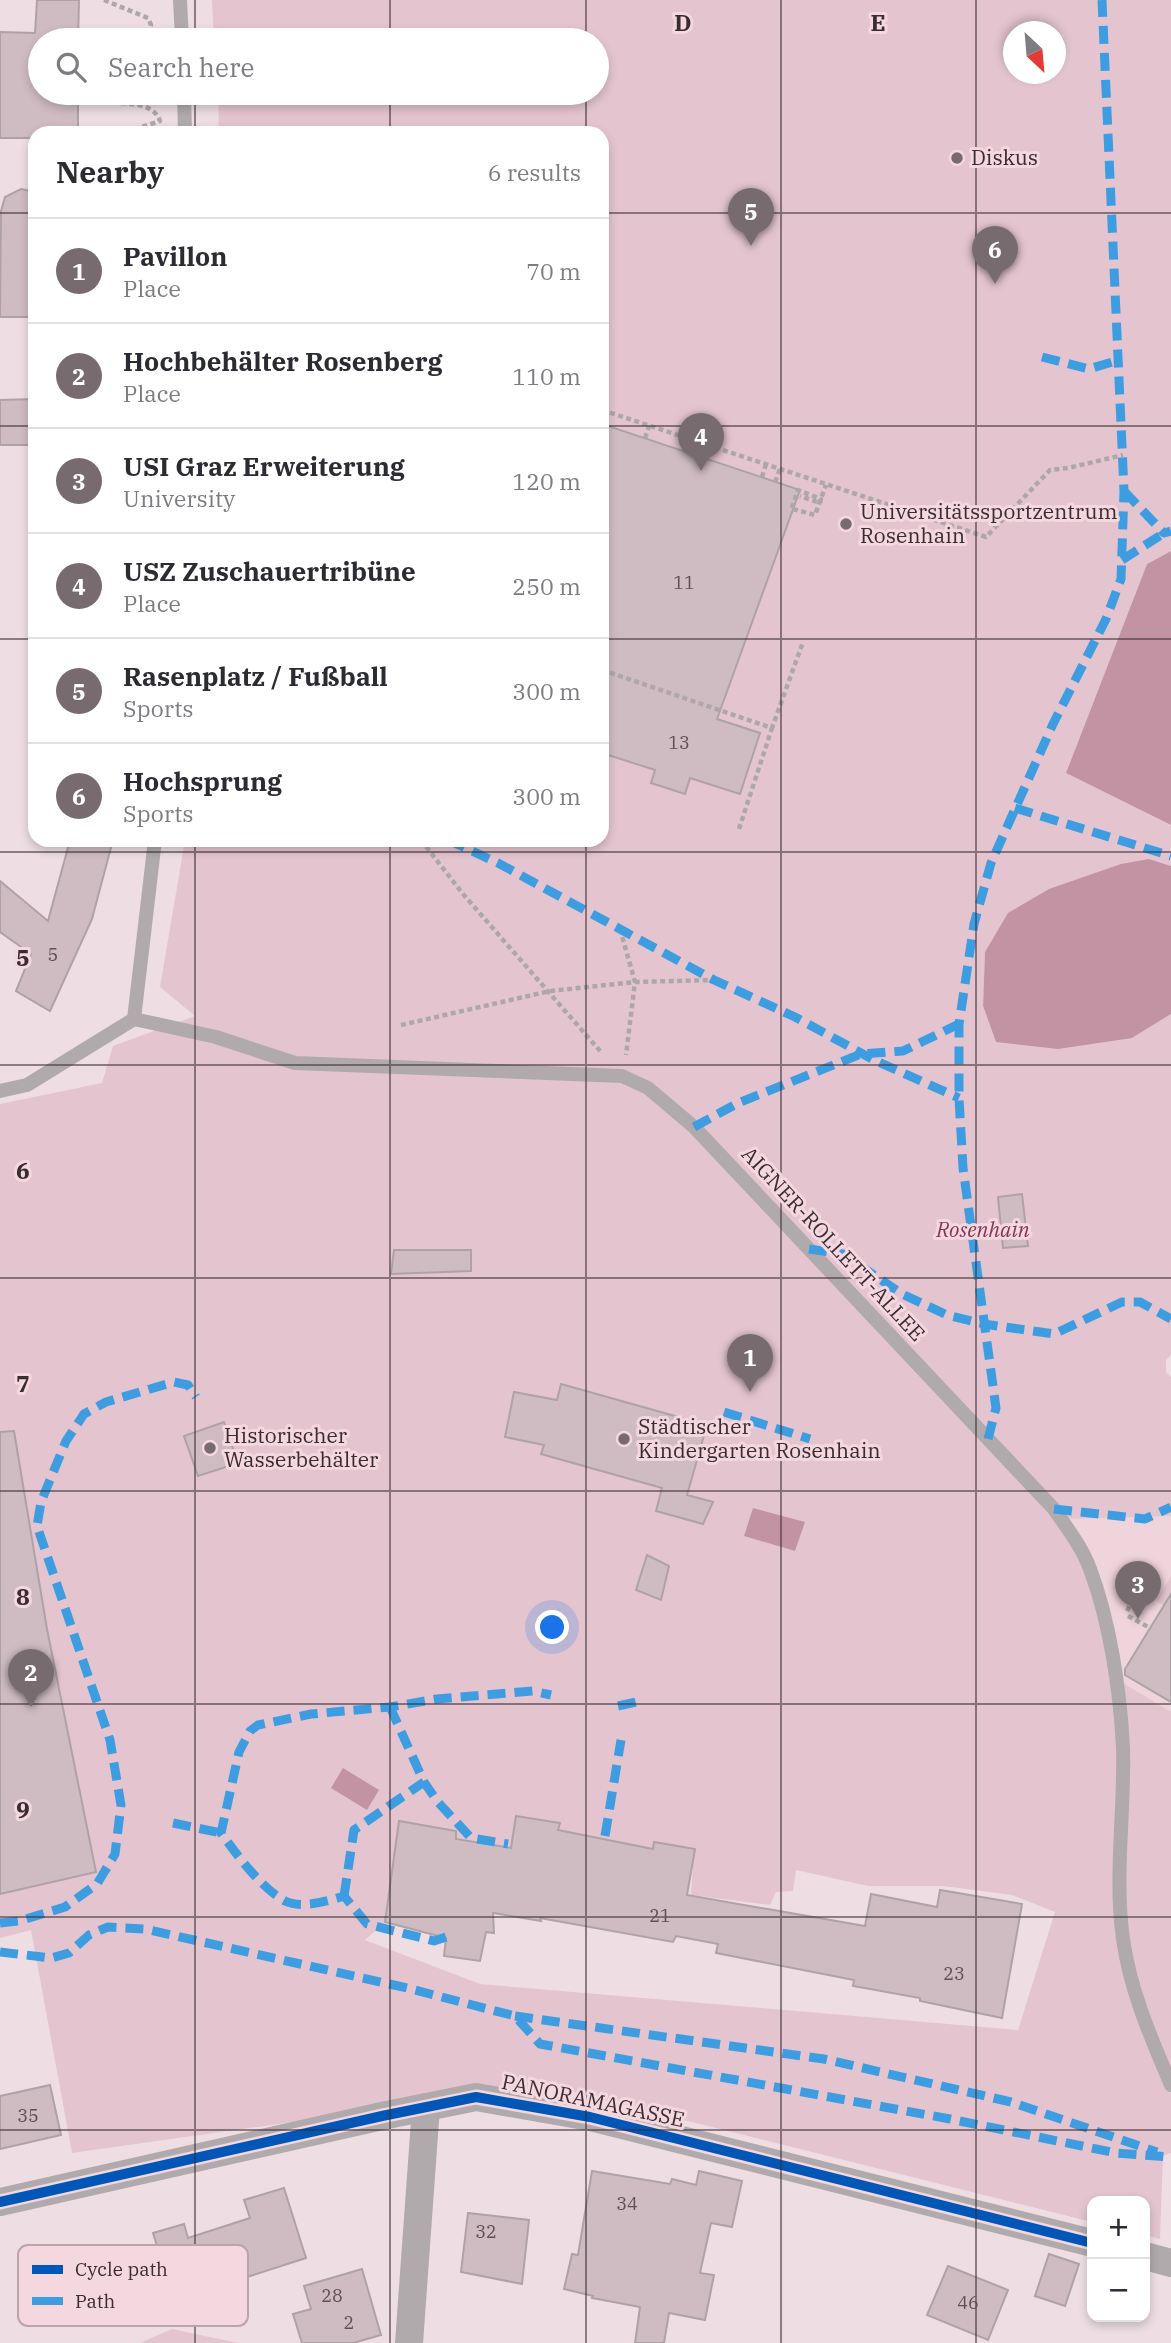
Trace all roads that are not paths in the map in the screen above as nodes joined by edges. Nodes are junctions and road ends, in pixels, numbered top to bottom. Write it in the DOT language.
graph roads {
  1 [pos="180,0"];
  2 [pos="181,28"];
  3 [pos="184,105"];
  4 [pos="185,126"];
  5 [pos="154,847"];
  6 [pos="134,1019"];
  7 [pos="0,1091"];
  8 [pos="1171,2085"];
  9 [pos="426,2108"];
  10 [pos="0,2202"];
  11 [pos="1087,2242"];
  12 [pos="1150,2257"];
  13 [pos="1171,2263"];
  14 [pos="412,2342"];
  1 -- 2 [label="lane"];
  3 -- 4 [label="lane"];
  5 -- 6 [label="lane"];
  6 -- 7 [label="lane"];
  6 -- 8 [label="lane, AIGNER-ROLLETT-ALLEE"];
  9 -- 10 [label="street, PANORAMAGASSE"];
  9 -- 11 [label="street, PANORAMAGASSE"];
  9 -- 14 [label="street"];
  12 -- 13 [label="street"];
}
